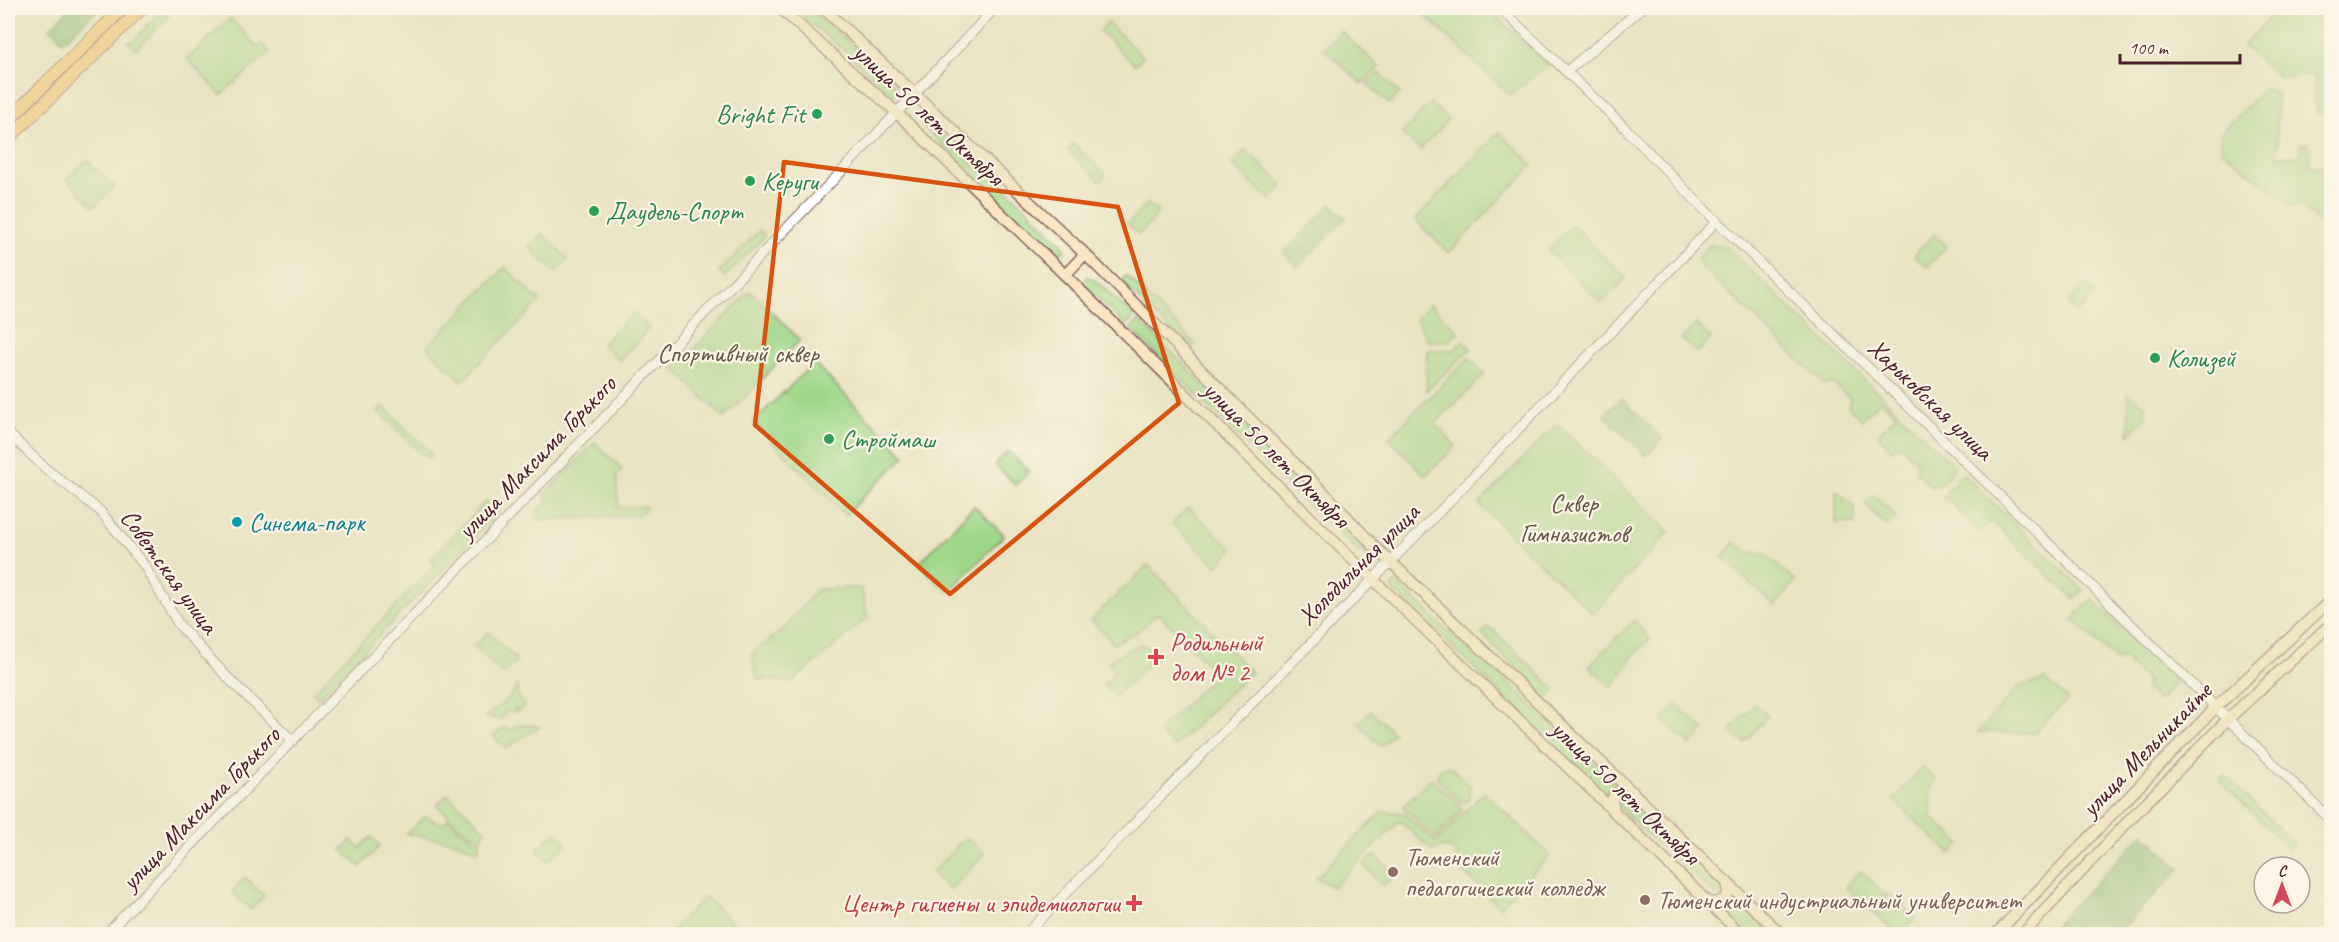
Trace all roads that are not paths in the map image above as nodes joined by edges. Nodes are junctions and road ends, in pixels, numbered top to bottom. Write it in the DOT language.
graph roads {
  1 [pos="123,8"];
  2 [pos="142,8"];
  3 [pos="780,8"];
  4 [pos="824,8"];
  5 [pos="995,8"];
  6 [pos="1500,8"];
  7 [pos="1642,8"];
  8 [pos="1567,71"];
  9 [pos="914,94"];
  10 [pos="897,113"];
  11 [pos="8,120"];
  12 [pos="8,139"];
  13 [pos="1718,221"];
  14 [pos="1085,254"];
  15 [pos="1065,274"];
  16 [pos="8,433"];
  17 [pos="1390,561"];
  18 [pos="1372,578"];
  19 [pos="2331,599"];
  20 [pos="2331,623"];
  21 [pos="2216,707"];
  22 [pos="2228,719"];
  23 [pos="293,741"];
  24 [pos="2144,782"];
  25 [pos="1633,792"];
  26 [pos="2156,794"];
  27 [pos="1614,812"];
  28 [pos="2331,821"];
  29 [pos="1727,882"];
  30 [pos="1707,902"];
  31 [pos="106,934"];
  32 [pos="1026,934"];
  33 [pos="1741,934"];
  34 [pos="1780,934"];
  35 [pos="1996,934"];
  36 [pos="2023,934"];
  1 -- 11 [label="main road"];
  2 -- 12 [label="main road"];
  3 -- 10 [label="main road, улица 50 лет Октября"];
  4 -- 9 [label="main road, улица 50 лет Октября"];
  5 -- 9 [label="street, улица Максима Горького"];
  6 -- 8 [label="street, Харьковская улица"];
  7 -- 8 [label="street"];
  8 -- 13 [label="street, Харьковская улица"];
  9 -- 10 [label="street, улица Максима Горького"];
  9 -- 14 [label="main road, улица 50 лет Октября"];
  10 -- 15 [label="main road, улица 50 лет Октября"];
  10 -- 23 [label="street, улица Максима Горького"];
  13 -- 17 [label="street, Холодильная улица"];
  13 -- 21 [label="street, Харьковская улица"];
  14 -- 15 [label="main road"];
  14 -- 17 [label="main road, улица 50 лет Октября"];
  15 -- 18 [label="main road, улица 50 лет Октября"];
  16 -- 23 [label="street, Советская улица"];
  17 -- 18 [label="street, Холодильная улица"];
  17 -- 25 [label="main road, улица 50 лет Октября"];
  18 -- 27 [label="main road, улица 50 лет Октября"];
  18 -- 32 [label="street, Холодильная улица"];
  19 -- 21 [label="main road, улица Мельникайте"];
  20 -- 22 [label="main road, улица Мельникайте"];
  21 -- 22 [label="street, Харьковская улица"];
  21 -- 24 [label="main road, улица Мельникайте"];
  22 -- 26 [label="main road, улица Мельникайте"];
  22 -- 28 [label="street, Харьковская улица"];
  23 -- 31 [label="street, улица Максима Горького"];
  24 -- 26 [label="main road"];
  24 -- 35 [label="main road, улица Мельникайте"];
  25 -- 27 [label="main road"];
  25 -- 29 [label="main road, улица 50 лет Октября"];
  26 -- 36 [label="main road, улица Мельникайте"];
  27 -- 30 [label="main road, улица 50 лет Октября"];
  29 -- 30 [label="main road"];
  29 -- 34 [label="main road, улица 50 лет Октября"];
  30 -- 33 [label="main road, улица 50 лет Октября"];
}
